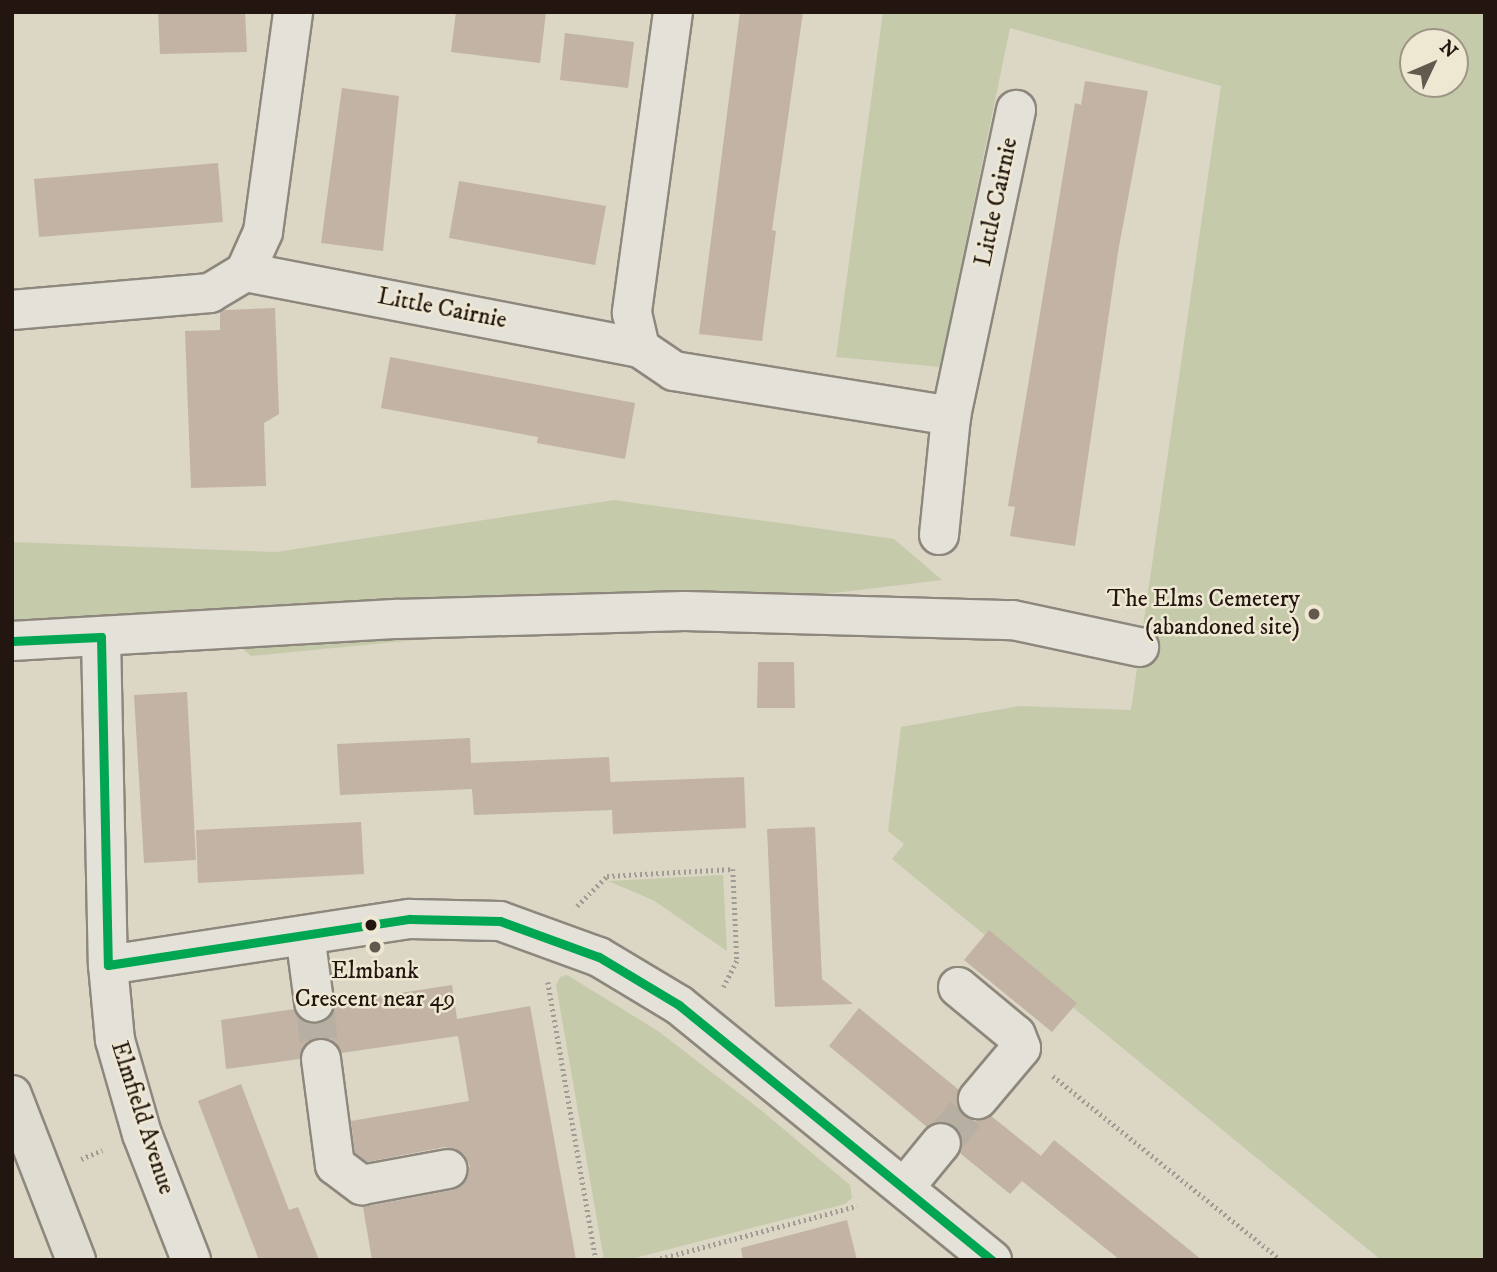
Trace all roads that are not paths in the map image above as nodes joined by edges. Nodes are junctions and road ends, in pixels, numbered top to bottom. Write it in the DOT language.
graph roads {
  1 [pos="293,12"];
  2 [pos="674,12"];
  3 [pos="1016,110"];
  4 [pos="244,272"];
  5 [pos="12,310"];
  6 [pos="640,348"];
  7 [pos="951,416"];
  8 [pos="939,535"];
  9 [pos="101,637"];
  10 [pos="12,640"];
  11 [pos="1139,647"];
  12 [pos="305,935"];
  13 [pos="108,965"];
  14 [pos="958,987"];
  15 [pos="314,1002"];
  16 [pos="321,1059"];
  17 [pos="12,1095"];
  18 [pos="978,1099"];
  19 [pos="942,1143"];
  20 [pos="448,1169"];
  21 [pos="899,1184"];
  22 [pos="76,1260"];
  23 [pos="191,1260"];
  24 [pos="992,1260"];
  1 -- 4 [label="street"];
  2 -- 6 [label="street"];
  3 -- 7 [label="street, Little Cairnie"];
  4 -- 5 [label="street"];
  4 -- 6 [label="street, Little Cairnie"];
  6 -- 7 [label="street, Little Cairnie"];
  7 -- 8 [label="street, Little Cairnie"];
  9 -- 10 [label="street"];
  9 -- 11 [label="street"];
  9 -- 13 [label="street, Elmfield Avenue"];
  12 -- 13 [label="street"];
  12 -- 15 [label="street"];
  12 -- 21 [label="street"];
  13 -- 23 [label="street, Elmfield Avenue"];
  14 -- 18 [label="street"];
  16 -- 20 [label="street"];
  17 -- 22 [label="main road"];
  19 -- 21 [label="street"];
  21 -- 24 [label="street"];
}
